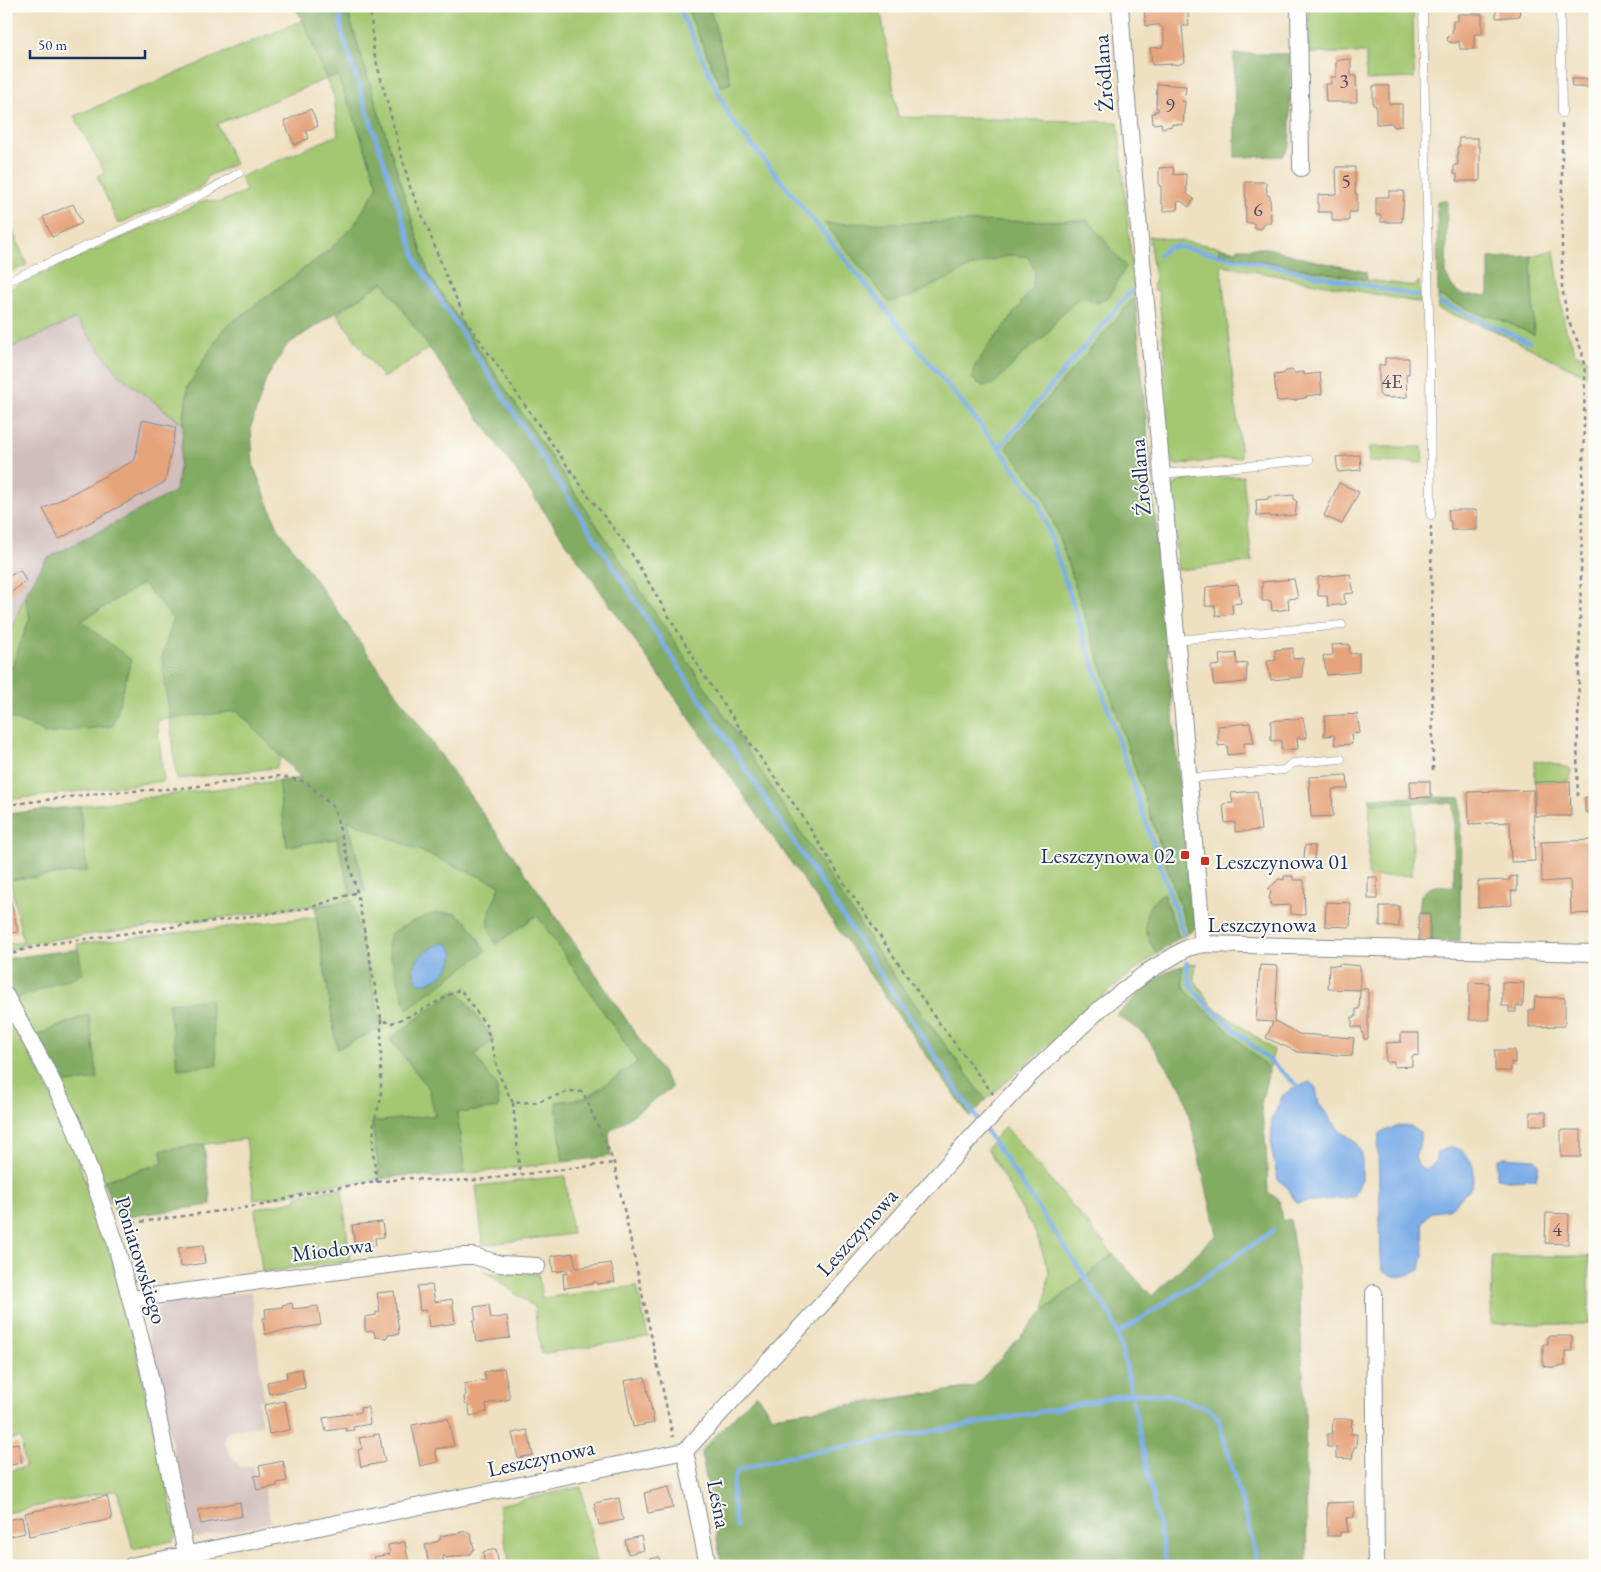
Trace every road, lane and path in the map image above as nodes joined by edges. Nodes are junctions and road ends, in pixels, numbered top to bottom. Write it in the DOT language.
graph roads {
  1 [pos="370,6"];
  2 [pos="1120,6"];
  3 [pos="1299,6"];
  4 [pos="1423,6"];
  5 [pos="1560,6"];
  6 [pos="1562,113"];
  7 [pos="1301,168"];
  8 [pos="239,173"];
  9 [pos="6,282"];
  10 [pos="1309,460"];
  11 [pos="1162,474"];
  12 [pos="1431,515"];
  13 [pos="1342,624"];
  14 [pos="1177,640"];
  15 [pos="1341,759"];
  16 [pos="1434,774"];
  17 [pos="1189,778"];
  18 [pos="1578,797"];
  19 [pos="6,805"];
  20 [pos="357,892"];
  21 [pos="1203,944"];
  22 [pos="1595,953"];
  23 [pos="6,957"];
  24 [pos="6,996"];
  25 [pos="381,1018"];
  26 [pos="513,1103"];
  27 [pos="998,1108"];
  28 [pos="614,1163"];
  29 [pos="520,1174"];
  30 [pos="377,1182"];
  31 [pos="109,1226"];
  32 [pos="537,1266"];
  33 [pos="1374,1293"];
  34 [pos="132,1299"];
  35 [pos="681,1452"];
  36 [pos="186,1554"];
  37 [pos="131,1566"];
  38 [pos="708,1566"];
  39 [pos="1376,1566"];
  1 -- 27 [label="path"];
  2 -- 11 [label="street, Źródlana"];
  3 -- 7 [label="street"];
  4 -- 12 [label="lane"];
  5 -- 6 [label="lane"];
  6 -- 18 [label="path"];
  8 -- 9 [label="lane"];
  10 -- 11 [label="lane"];
  11 -- 14 [label="street, Źródlana"];
  12 -- 16 [label="path"];
  13 -- 14 [label="lane"];
  14 -- 17 [label="street, Źródlana"];
  15 -- 17 [label="lane"];
  17 -- 21 [label="street, Źródlana"];
  19 -- 20 [label="path"];
  20 -- 23 [label="path"];
  20 -- 25 [label="path"];
  21 -- 22 [label="street, Leszczynowa"];
  21 -- 27 [label="street, Leszczynowa"];
  24 -- 31 [label="street, Poniatowskiego"];
  25 -- 26 [label="path"];
  25 -- 30 [label="path"];
  26 -- 28 [label="path"];
  26 -- 29 [label="path"];
  27 -- 35 [label="street, Leszczynowa"];
  28 -- 29 [label="path"];
  28 -- 35 [label="path"];
  29 -- 30 [label="path"];
  30 -- 31 [label="path"];
  31 -- 34 [label="street, Poniatowskiego"];
  32 -- 34 [label="street, Miodowa"];
  33 -- 39 [label="street"];
  34 -- 36 [label="street, Poniatowskiego"];
  35 -- 36 [label="street, Leszczynowa"];
  35 -- 38 [label="street, Leśna"];
  36 -- 37 [label="street, Leszczynowa"];
}
